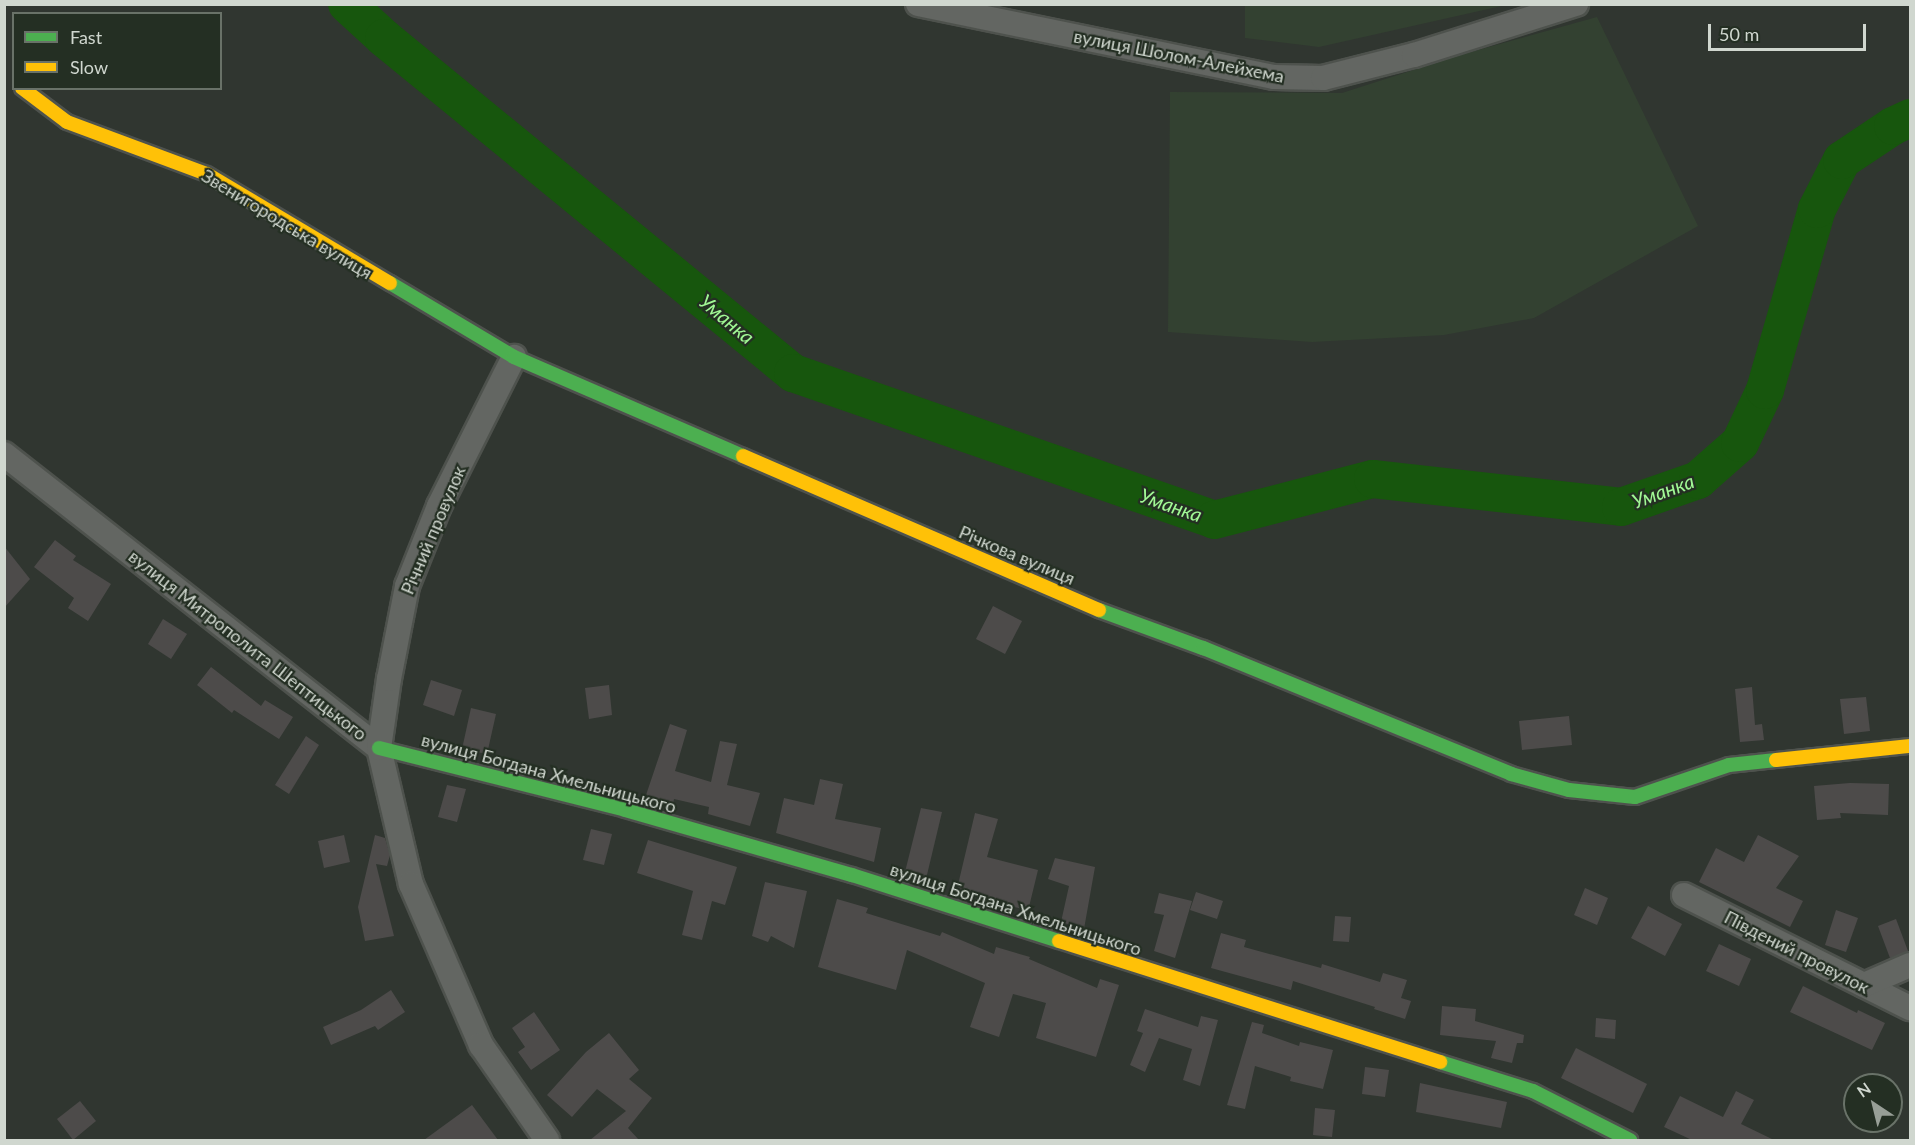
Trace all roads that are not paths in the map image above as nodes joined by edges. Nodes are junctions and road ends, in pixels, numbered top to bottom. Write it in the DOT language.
graph roads {
  1 [pos="918,4"];
  2 [pos="1576,4"];
  3 [pos="25,90"];
  4 [pos="514,357"];
  5 [pos="4,454"];
  6 [pos="1911,746"];
  7 [pos="379,748"];
  8 [pos="1684,895"];
  9 [pos="1911,965"];
  10 [pos="1864,985"];
  11 [pos="1911,1008"];
  12 [pos="546,1140"];
  13 [pos="1630,1140"];
  1 -- 2 [label="street, вулиця Шолом-Алейхема"];
  3 -- 4 [label="street, Звенигородська вулиця"];
  4 -- 6 [label="street, Річкова вулиця"];
  4 -- 7 [label="street, Річний провулок"];
  5 -- 7 [label="street, вулиця Митрополита Шептицького"];
  7 -- 12 [label="street, вулиця Митрополита Шептицького"];
  7 -- 13 [label="street, вулиця Богдана Хмельницького"];
  8 -- 10 [label="street, Південий провулок"];
  9 -- 10 [label="street"];
  10 -- 11 [label="street, Південий провулок"];
}
